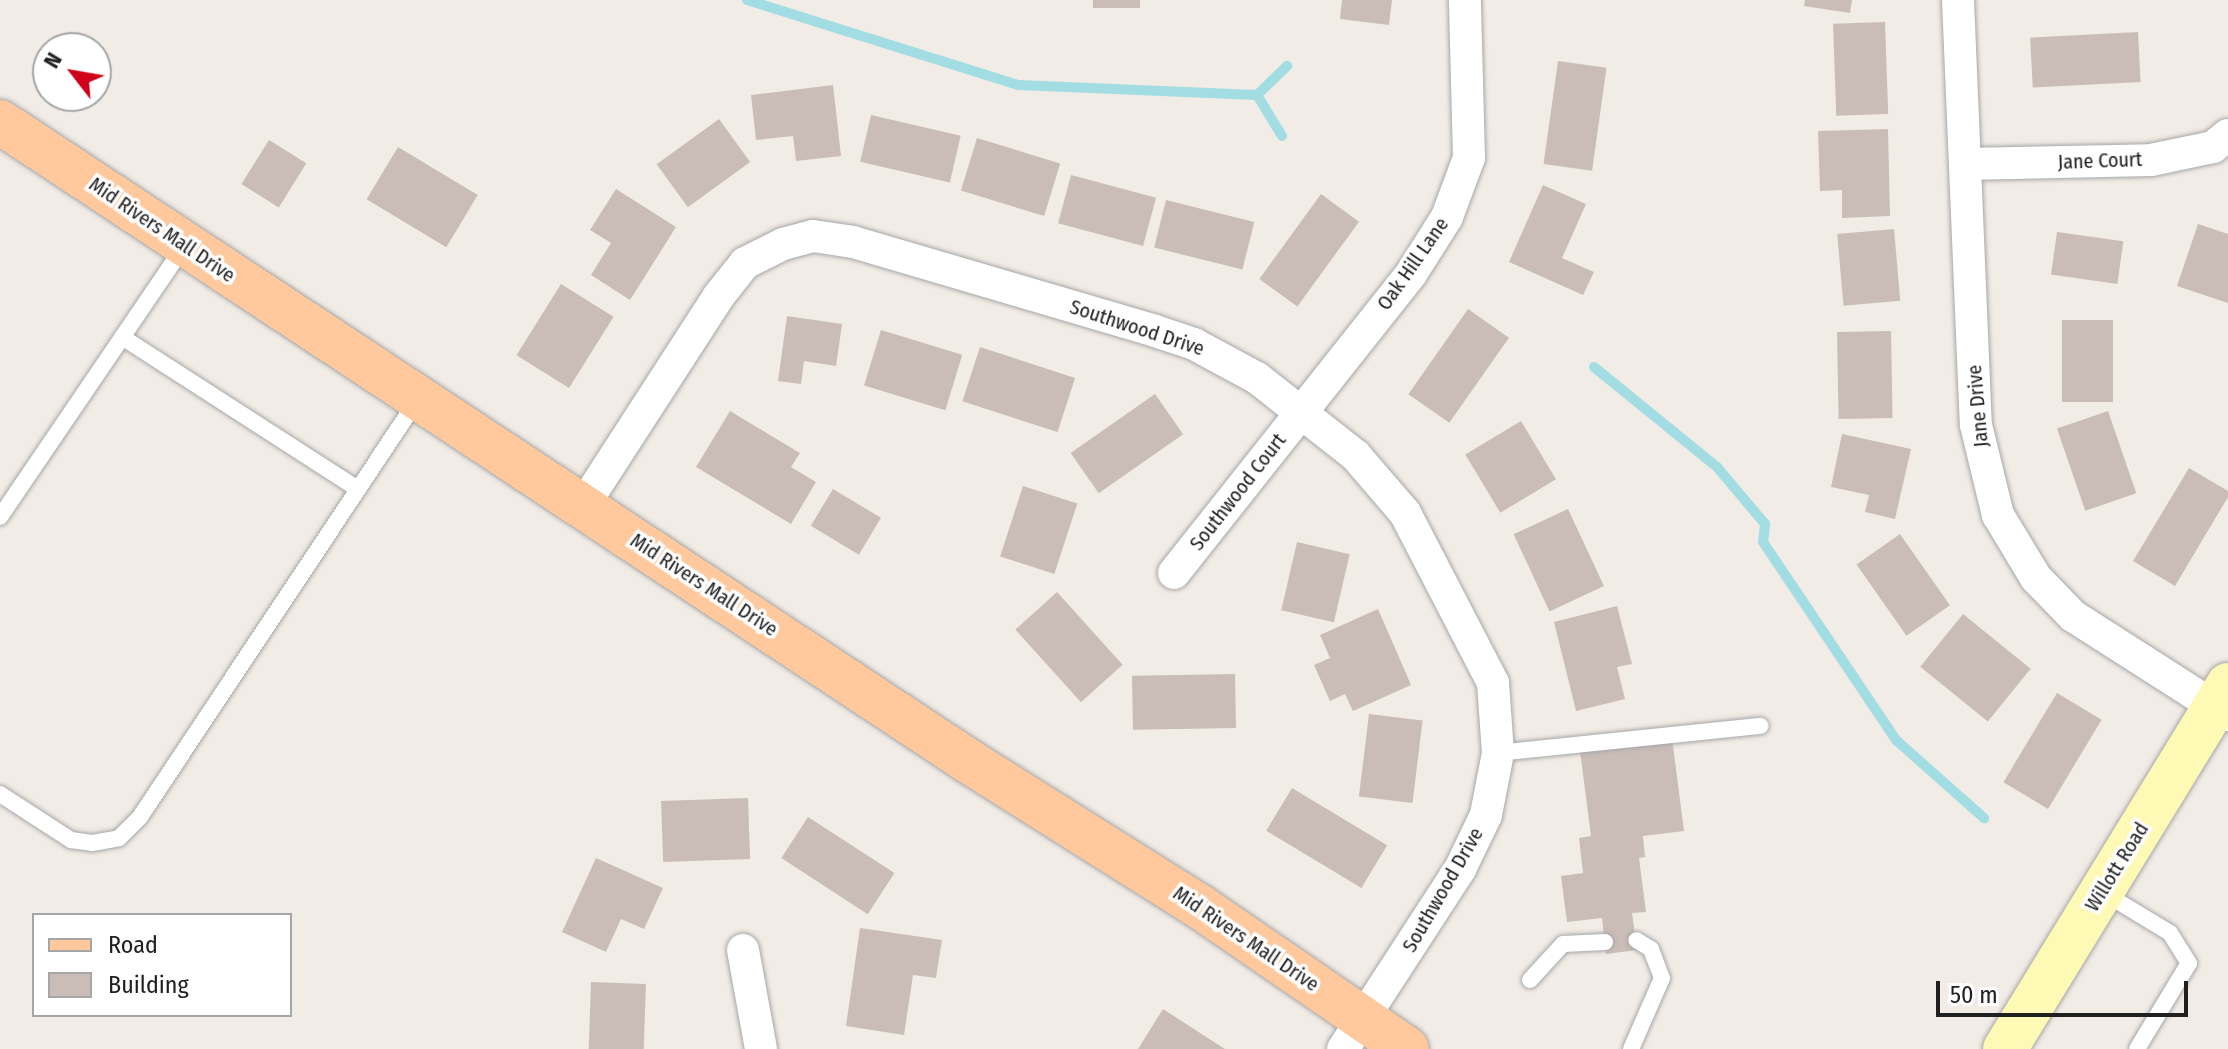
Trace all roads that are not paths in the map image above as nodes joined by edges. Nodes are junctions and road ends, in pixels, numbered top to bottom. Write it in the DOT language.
graph roads {
  1 [pos="1465,0"];
  2 [pos="1958,0"];
  3 [pos="0,122"];
  4 [pos="2228,135"];
  5 [pos="1966,164"];
  6 [pos="185,244"];
  7 [pos="122,337"];
  8 [pos="418,399"];
  9 [pos="1302,410"];
  10 [pos="358,489"];
  11 [pos="583,506"];
  12 [pos="0,517"];
  13 [pos="1174,573"];
  14 [pos="2224,702"];
  15 [pos="1761,726"];
  16 [pos="1498,753"];
  17 [pos="0,794"];
  18 [pos="2102,891"];
  19 [pos="1636,940"];
  20 [pos="1605,942"];
  21 [pos="743,950"];
  22 [pos="1530,980"];
  23 [pos="1353,1034"];
  24 [pos="1631,1048"];
  25 [pos="761,1049"];
  26 [pos="1407,1049"];
  27 [pos="2005,1049"];
  28 [pos="2137,1049"];
  1 -- 9 [label="street, Oak Hill Lane"];
  2 -- 5 [label="street, Jane Drive"];
  3 -- 6 [label="main road, Mid Rivers Mall Drive"];
  4 -- 5 [label="street, Jane Court"];
  5 -- 14 [label="street, Jane Drive"];
  6 -- 7 [label="lane"];
  6 -- 8 [label="main road, Mid Rivers Mall Drive"];
  7 -- 10 [label="lane"];
  7 -- 12 [label="lane"];
  8 -- 10 [label="lane"];
  8 -- 11 [label="main road, Mid Rivers Mall Drive"];
  9 -- 11 [label="street, Southwood Drive"];
  9 -- 13 [label="street, Southwood Court"];
  9 -- 16 [label="street, Southwood Drive"];
  10 -- 17 [label="lane"];
  11 -- 23 [label="main road, Mid Rivers Mall Drive"];
  14 -- 18 [label="main road, Willott Road"];
  15 -- 16 [label="lane"];
  16 -- 23 [label="street, Southwood Drive"];
  18 -- 27 [label="main road, Willott Road"];
  18 -- 28 [label="lane"];
  19 -- 24 [label="lane"];
  20 -- 22 [label="lane"];
  21 -- 25 [label="street"];
  23 -- 26 [label="main road, Mid Rivers Mall Drive"];
}
